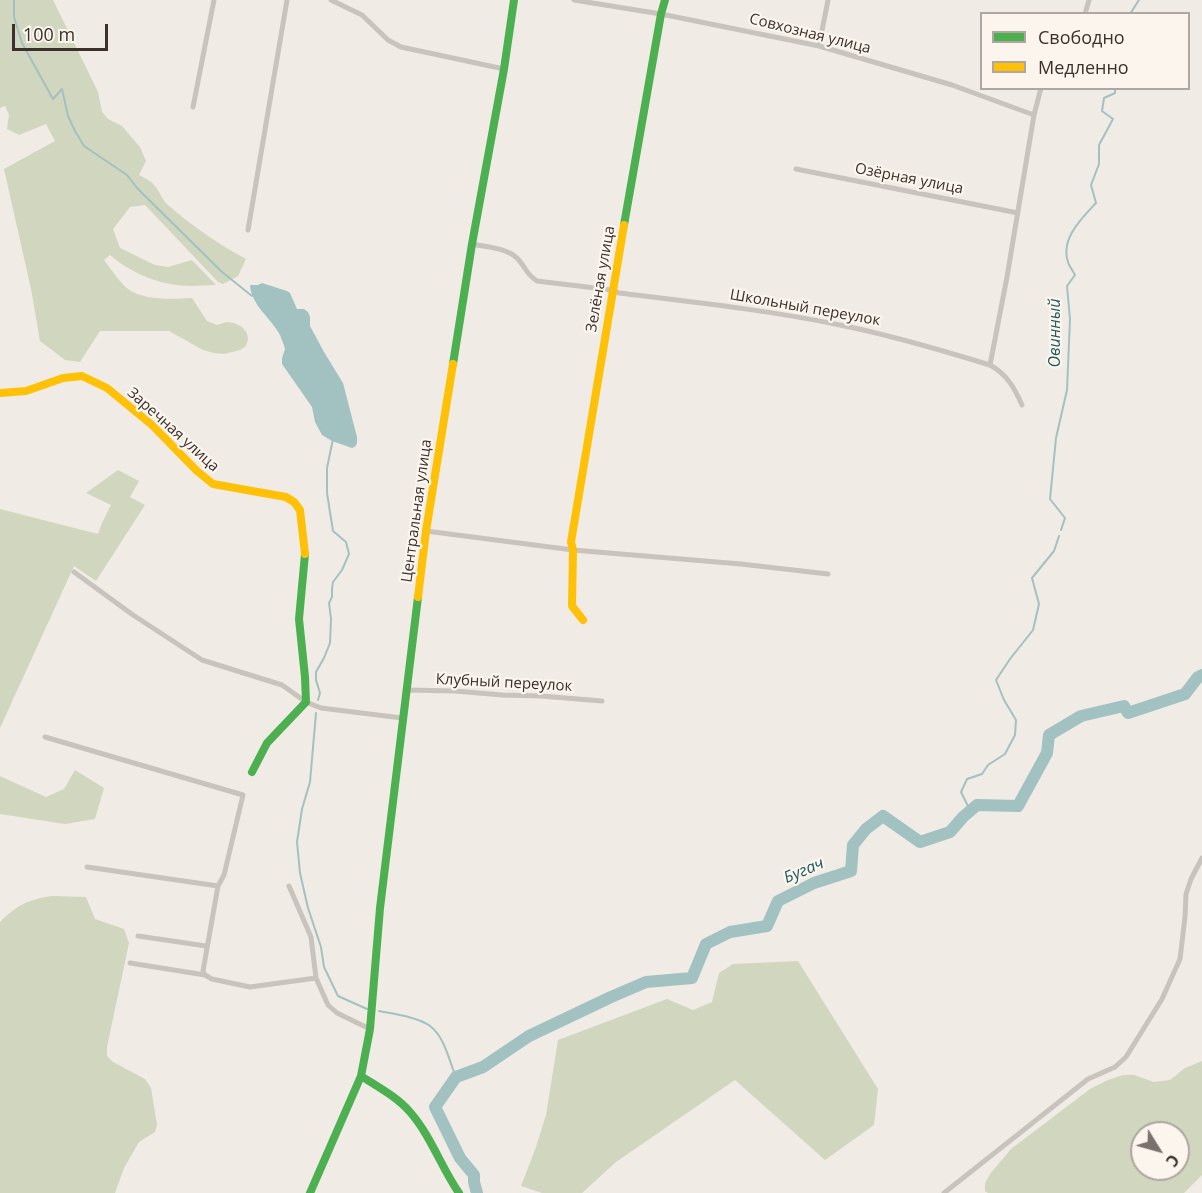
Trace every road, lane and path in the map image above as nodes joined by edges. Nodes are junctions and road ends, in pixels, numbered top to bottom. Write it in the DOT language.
graph roads {
  1 [pos="214,0"];
  2 [pos="287,0"];
  3 [pos="331,0"];
  4 [pos="514,0"];
  5 [pos="574,0"];
  6 [pos="665,0"];
  7 [pos="828,0"];
  8 [pos="661,14"];
  9 [pos="819,46"];
  10 [pos="504,69"];
  11 [pos="1040,90"];
  12 [pos="193,107"];
  13 [pos="1034,115"];
  14 [pos="796,169"];
  15 [pos="1018,213"];
  16 [pos="248,230"];
  17 [pos="472,244"];
  18 [pos="612,290"];
  19 [pos="990,365"];
  20 [pos="0,393"];
  21 [pos="1022,405"];
  22 [pos="426,531"];
  23 [pos="573,550"];
  24 [pos="74,572"];
  25 [pos="828,574"];
  26 [pos="583,620"];
  27 [pos="406,690"];
  28 [pos="602,701"];
  29 [pos="306,702"];
  30 [pos="402,718"];
  31 [pos="45,737"];
  32 [pos="252,772"];
  33 [pos="1202,858"];
  34 [pos="87,867"];
  35 [pos="218,886"];
  36 [pos="289,886"];
  37 [pos="138,936"];
  38 [pos="207,946"];
  39 [pos="130,963"];
  40 [pos="205,975"];
  41 [pos="315,978"];
  42 [pos="370,1029"];
  43 [pos="362,1076"];
  44 [pos="310,1193"];
  45 [pos="459,1193"];
  46 [pos="944,1193"];
  1 -- 12 [label="street"];
  2 -- 16 [label="street"];
  3 -- 10 [label="street"];
  4 -- 10 [label="street, Центральная улица"];
  5 -- 8 [label="street, Совхозная улица"];
  6 -- 8 [label="street, Зелёная улица"];
  7 -- 9 [label="street"];
  8 -- 9 [label="street, Совхозная улица"];
  8 -- 18 [label="street, Зелёная улица"];
  9 -- 13 [label="street, Совхозная улица"];
  10 -- 17 [label="street, Центральная улица"];
  11 -- 13 [label="street"];
  13 -- 15 [label="street"];
  14 -- 15 [label="street, Озёрная улица"];
  15 -- 19 [label="street"];
  17 -- 18 [label="street, Школьный переулок"];
  17 -- 22 [label="street, Центральная улица"];
  18 -- 19 [label="street, Школьный переулок"];
  18 -- 23 [label="street, Зелёная улица"];
  19 -- 21 [label="street"];
  20 -- 29 [label="street, Заречная улица"];
  22 -- 23 [label="street"];
  22 -- 27 [label="street, Центральная улица"];
  23 -- 25 [label="street"];
  23 -- 26 [label="street, Зелёная улица"];
  24 -- 29 [label="street"];
  27 -- 28 [label="street, Клубный переулок"];
  27 -- 30 [label="street, Центральная улица"];
  29 -- 30 [label="street"];
  29 -- 32 [label="street"];
  30 -- 42 [label="street, Центральная улица"];
  31 -- 35 [label="street"];
  33 -- 46 [label="street"];
  34 -- 35 [label="street"];
  35 -- 38 [label="street"];
  36 -- 41 [label="street"];
  37 -- 38 [label="street"];
  38 -- 40 [label="street"];
  39 -- 40 [label="street"];
  40 -- 41 [label="street"];
  41 -- 42 [label="street"];
  42 -- 43 [label="street, Центральная улица"];
  43 -- 44 [label="street, Центральная улица"];
  43 -- 45 [label="street"];
}
